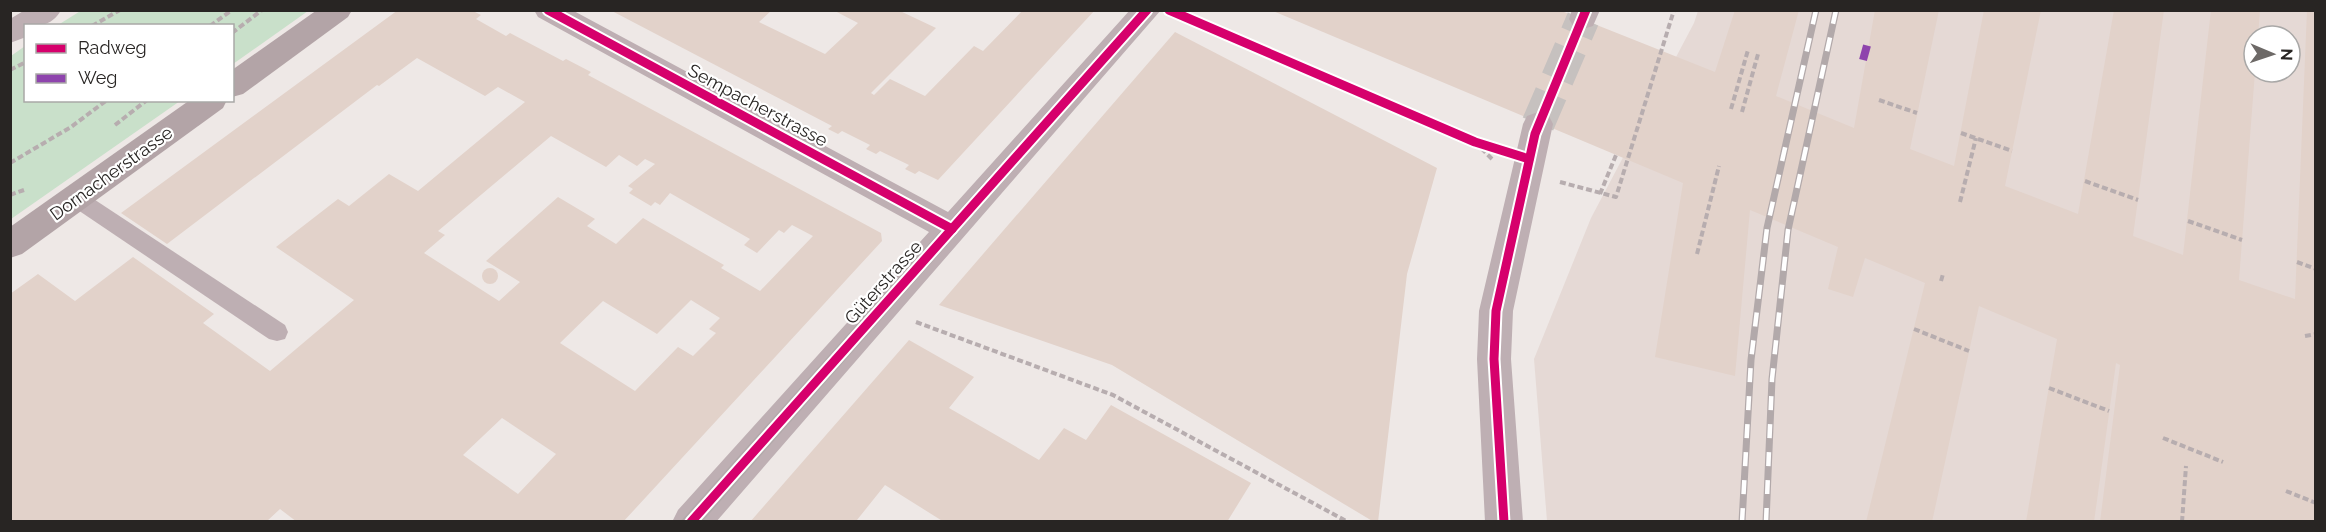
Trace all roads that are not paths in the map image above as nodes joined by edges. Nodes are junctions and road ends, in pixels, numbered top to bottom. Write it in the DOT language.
graph roads {
  1 [pos="47,10"];
  2 [pos="338,10"];
  3 [pos="548,10"];
  4 [pos="1147,10"];
  5 [pos="24,24"];
  6 [pos="24,24"];
  7 [pos="10,33"];
  8 [pos="234,85"];
  9 [pos="209,102"];
  10 [pos="1538,124"];
  11 [pos="76,198"];
  12 [pos="952,229"];
  13 [pos="10,245"];
  14 [pos="277,332"];
  15 [pos="691,522"];
  16 [pos="1504,522"];
  1 -- 5 [label="street"];
  2 -- 8 [label="main road"];
  3 -- 12 [label="street, Sempacherstrasse"];
  4 -- 12 [label="street, Güterstrasse"];
  6 -- 7 [label="street"];
  9 -- 11 [label="main road, Dornacherstrasse"];
  10 -- 16 [label="street"];
  11 -- 13 [label="main road, Dornacherstrasse"];
  11 -- 14 [label="lane"];
  12 -- 15 [label="street, Güterstrasse"];
}
